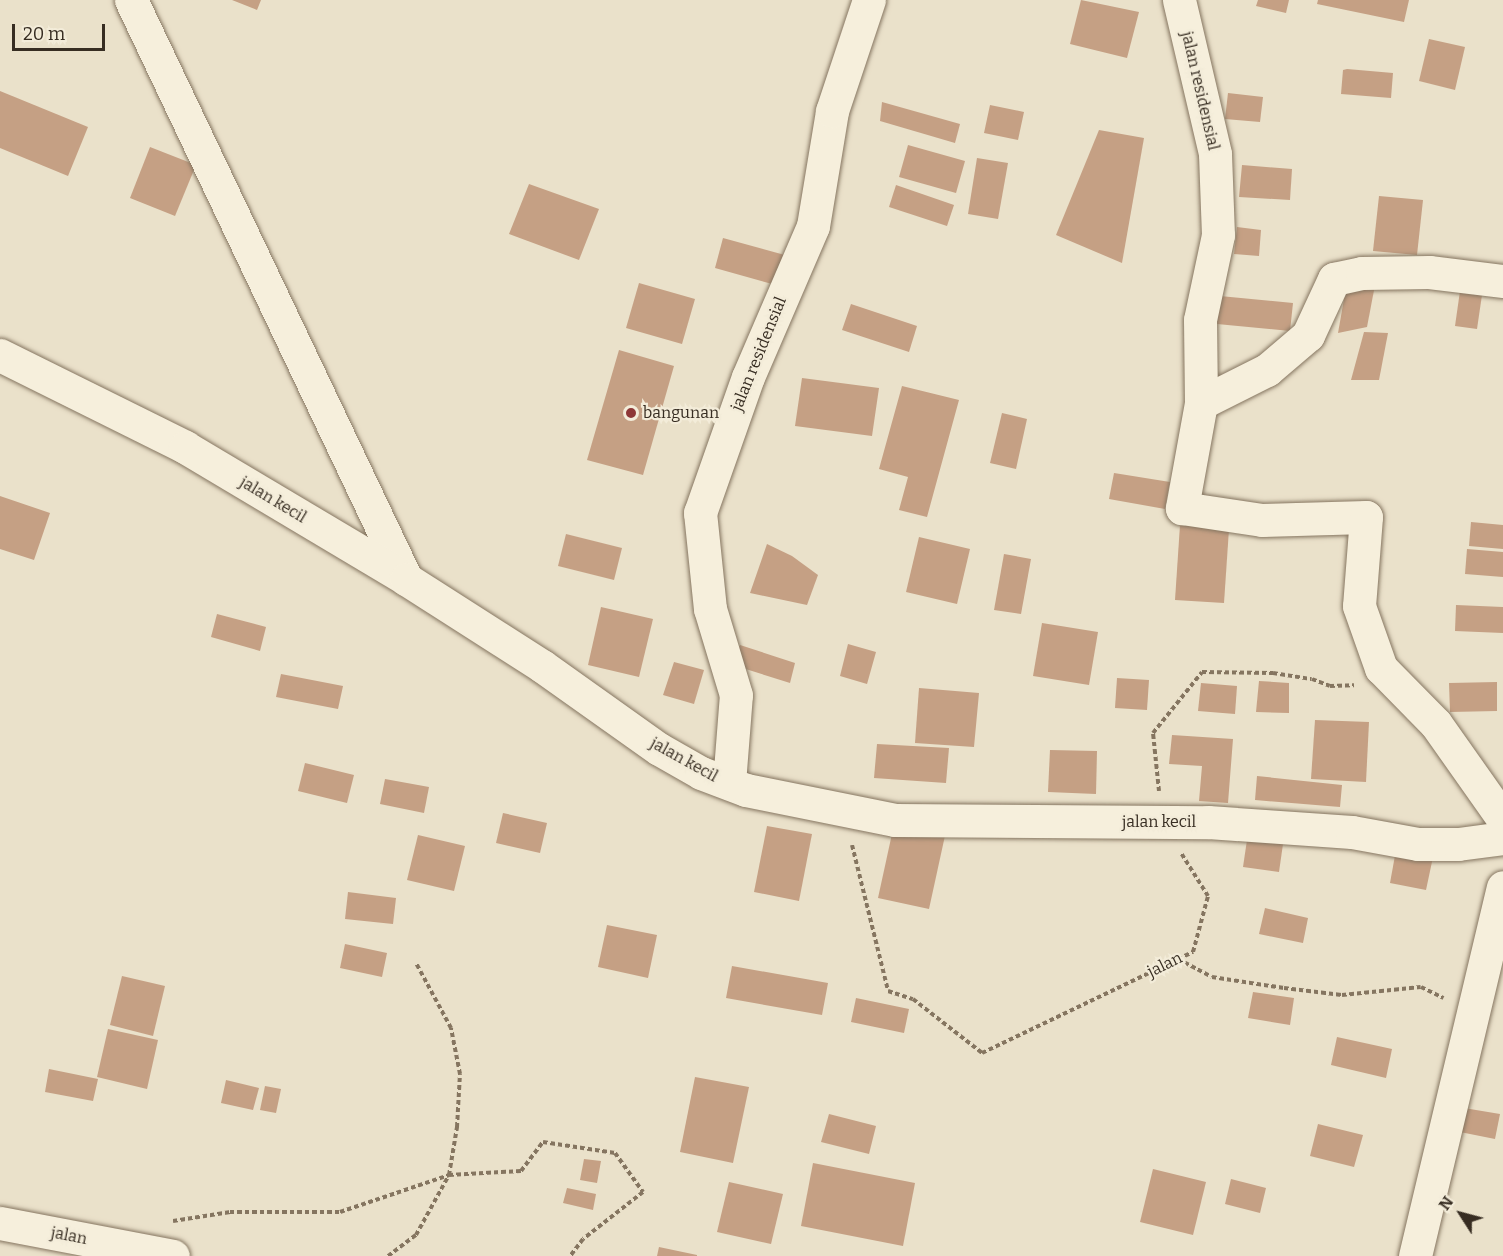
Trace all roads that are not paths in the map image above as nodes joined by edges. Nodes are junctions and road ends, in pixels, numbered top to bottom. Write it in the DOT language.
graph roads {
  1 [pos="131,0"];
  2 [pos="869,0"];
  3 [pos="1179,0"];
  4 [pos="1503,281"];
  5 [pos="0,355"];
  6 [pos="1201,403"];
  7 [pos="406,579"];
  8 [pos="729,783"];
  9 [pos="1503,819"];
  10 [pos="1503,838"];
  11 [pos="1503,887"];
  12 [pos="0,1222"];
  13 [pos="173,1256"];
  14 [pos="1414,1256"];
  1 -- 7 [label="street"];
  2 -- 8 [label="street, jalan residensial"];
  3 -- 6 [label="street, jalan residensial"];
  4 -- 6 [label="street"];
  5 -- 7 [label="street, jalan kecil"];
  6 -- 9 [label="street, jalan residensial"];
  7 -- 8 [label="street, jalan kecil"];
  8 -- 10 [label="street, jalan kecil"];
  11 -- 14 [label="street"];
  12 -- 13 [label="street, jalan"];
}
